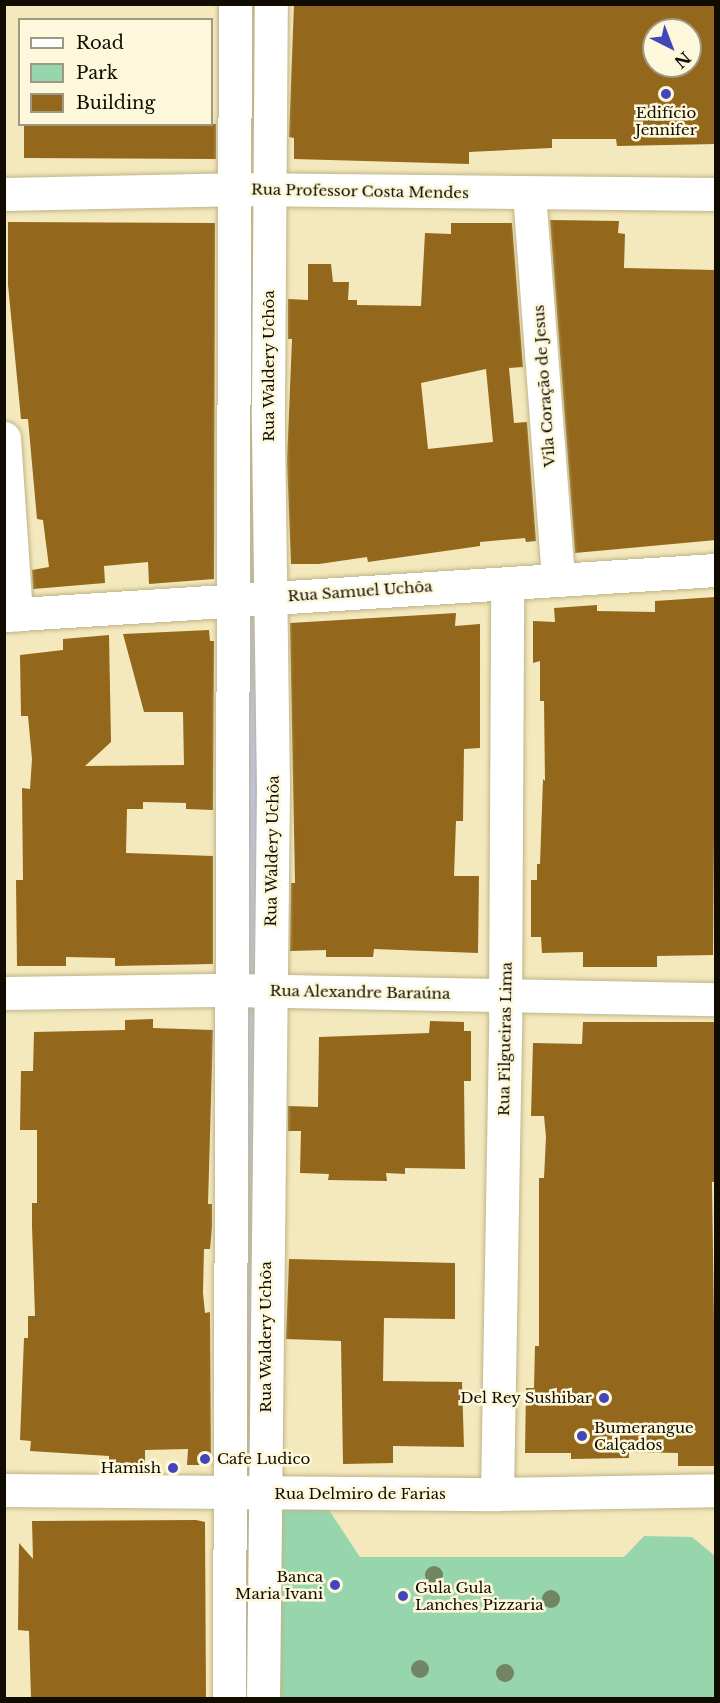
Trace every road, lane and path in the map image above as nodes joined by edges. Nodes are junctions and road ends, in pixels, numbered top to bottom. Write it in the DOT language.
graph roads {
  1 [pos="236,4"];
  2 [pos="271,4"];
  3 [pos="234,189"];
  4 [pos="268,190"];
  5 [pos="529,192"];
  6 [pos="4,194"];
  7 [pos="716,194"];
  8 [pos="4,438"];
  9 [pos="716,570"];
  10 [pos="558,579"];
  11 [pos="507,583"];
  12 [pos="269,597"];
  13 [pos="233,599"];
  14 [pos="10,615"];
  15 [pos="232,990"];
  16 [pos="270,990"];
  17 [pos="4,993"];
  18 [pos="506,995"];
  19 [pos="716,999"];
  20 [pos="4,1490"];
  21 [pos="716,1490"];
  22 [pos="265,1493"];
  23 [pos="229,1494"];
  24 [pos="497,1494"];
  25 [pos="229,1698"];
  26 [pos="263,1698"];
  1 -- 3 [label="street"];
  2 -- 4 [label="street, Rua Waldery Uchôa"];
  3 -- 4 [label="street, Rua Professor Costa Mendes"];
  3 -- 6 [label="street, Rua Professor Costa Mendes"];
  3 -- 13 [label="street"];
  4 -- 5 [label="street, Rua Professor Costa Mendes"];
  4 -- 12 [label="street, Rua Waldery Uchôa"];
  5 -- 7 [label="street, Rua Professor Costa Mendes"];
  5 -- 10 [label="street, Vila Coração de Jesus"];
  8 -- 14 [label="street"];
  9 -- 10 [label="street, Rua Samuel Uchôa"];
  10 -- 11 [label="street, Rua Samuel Uchôa"];
  11 -- 12 [label="street, Rua Samuel Uchôa"];
  11 -- 18 [label="street, Rua Filgueiras Lima"];
  12 -- 13 [label="street, Rua Samuel Uchôa"];
  12 -- 16 [label="street, Rua Waldery Uchôa"];
  13 -- 14 [label="street, Rua Samuel Uchôa"];
  13 -- 15 [label="street"];
  15 -- 16 [label="street, Rua Alexandre Baraúna"];
  15 -- 17 [label="street, Rua Alexandre Baraúna"];
  15 -- 23 [label="street"];
  16 -- 18 [label="street, Rua Alexandre Baraúna"];
  16 -- 22 [label="street, Rua Waldery Uchôa"];
  18 -- 19 [label="street, Rua Alexandre Baraúna"];
  18 -- 24 [label="street, Rua Filgueiras Lima"];
  20 -- 23 [label="street, Rua Delmiro de Farias"];
  21 -- 24 [label="street, Rua Delmiro de Farias"];
  22 -- 23 [label="street, Rua Delmiro de Farias"];
  22 -- 24 [label="street, Rua Delmiro de Farias"];
  22 -- 26 [label="street, Rua Waldery Uchôa"];
  23 -- 25 [label="street"];
}
